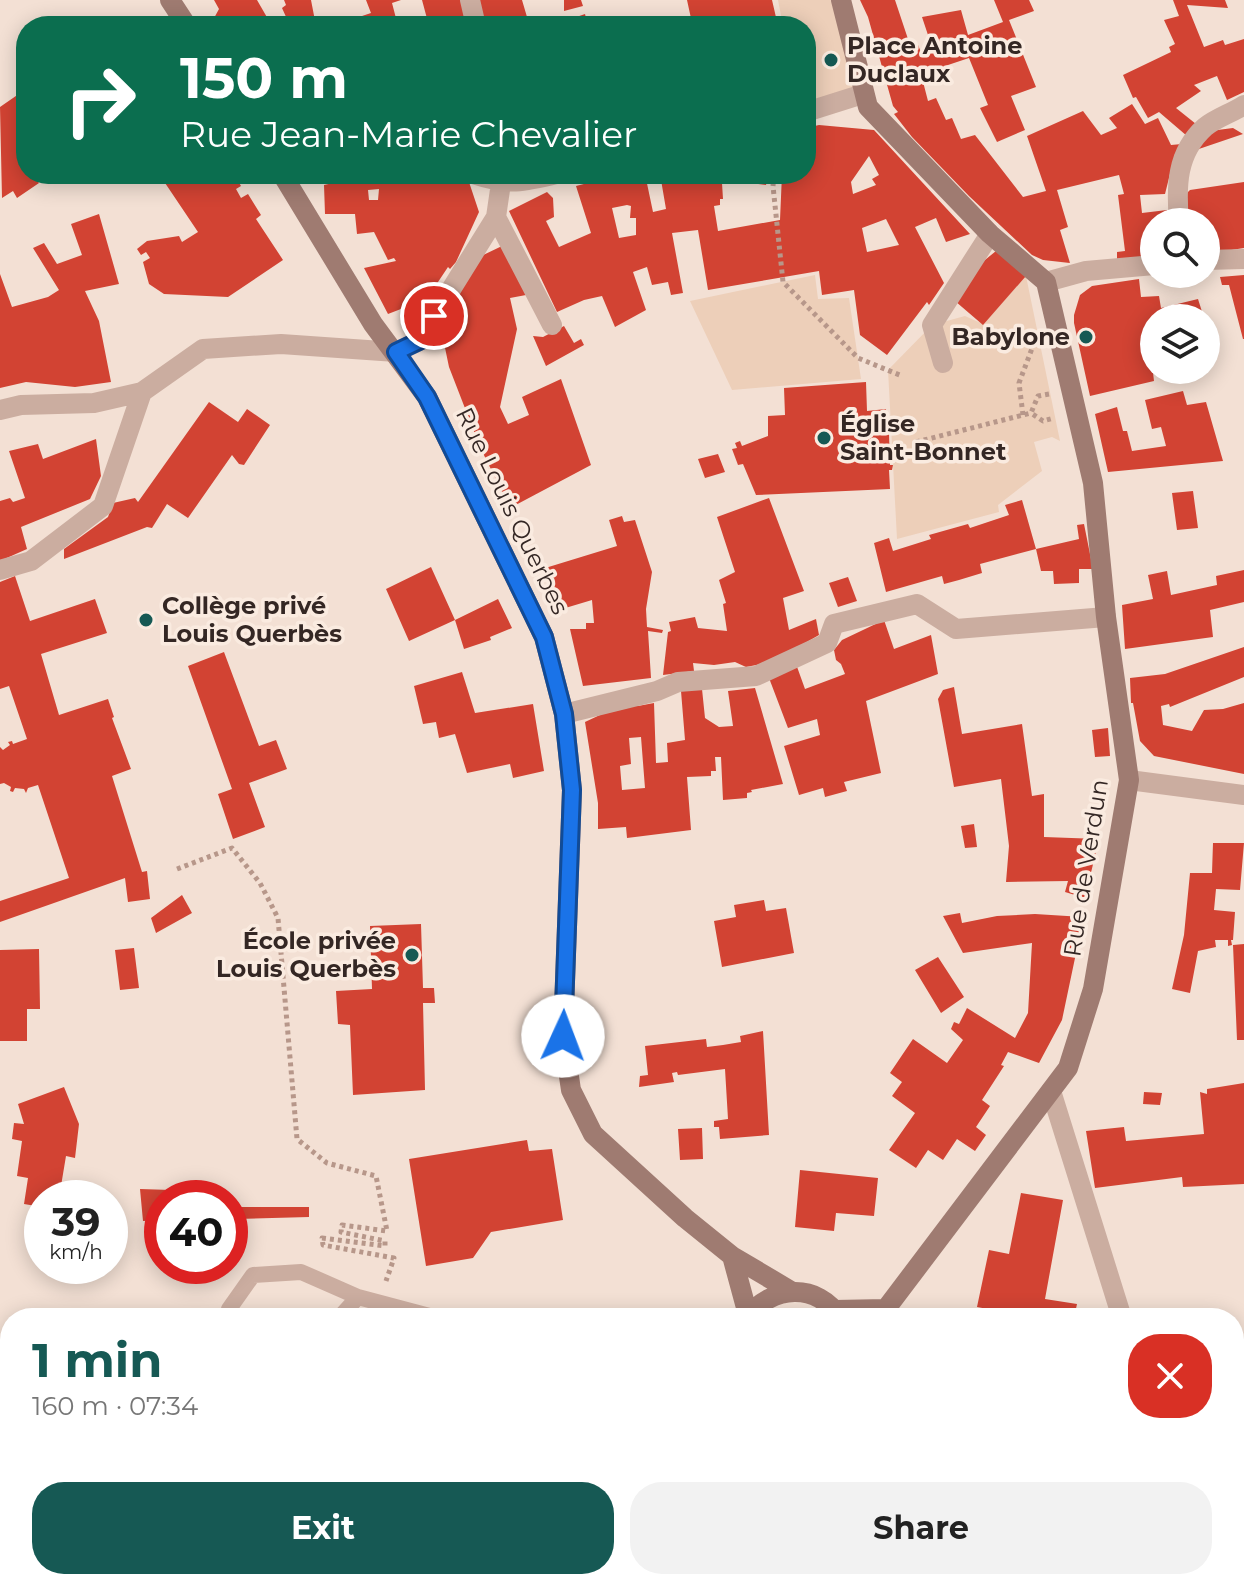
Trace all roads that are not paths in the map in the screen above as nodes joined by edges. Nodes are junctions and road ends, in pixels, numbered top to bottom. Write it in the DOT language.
graph roads {
  1 [pos="841,0"];
  2 [pos="863,94"];
  3 [pos="1244,105"];
  4 [pos="816,109"];
  5 [pos="288,184"];
  6 [pos="510,184"];
  7 [pos="1178,208"];
  8 [pos="496,217"];
  9 [pos="990,234"];
  10 [pos="1244,259"];
  11 [pos="1220,260"];
  12 [pos="1140,266"];
  13 [pos="1046,282"];
  14 [pos="552,325"];
  15 [pos="396,352"];
  16 [pos="943,363"];
  17 [pos="142,392"];
  18 [pos="0,410"];
  19 [pos="0,570"];
  20 [pos="1106,617"];
  21 [pos="564,714"];
  22 [pos="1129,780"];
  23 [pos="1244,795"];
  24 [pos="1051,1091"];
  25 [pos="732,1256"];
  26 [pos="791,1291"];
  27 [pos="358,1297"];
  28 [pos="230,1308"];
  29 [pos="348,1308"];
  30 [pos="386,1308"];
  31 [pos="746,1308"];
  32 [pos="758,1308"];
  33 [pos="832,1308"];
  34 [pos="888,1308"];
  35 [pos="1119,1308"];
  1 -- 2 [label="street"];
  2 -- 4 [label="street"];
  2 -- 9 [label="street"];
  3 -- 7 [label="street"];
  5 -- 15 [label="street, Rue Louis Querbes"];
  6 -- 8 [label="street"];
  8 -- 14 [label="street"];
  8 -- 15 [label="street"];
  9 -- 13 [label="street"];
  9 -- 16 [label="street"];
  10 -- 11 [label="street"];
  12 -- 13 [label="street"];
  13 -- 20 [label="street, Rue de Verdun"];
  15 -- 17 [label="street"];
  15 -- 21 [label="street, Rue Louis Querbes"];
  17 -- 18 [label="street"];
  17 -- 19 [label="street"];
  20 -- 21 [label="street"];
  20 -- 22 [label="street, Rue de Verdun"];
  21 -- 25 [label="street, Rue Louis Querbes"];
  22 -- 23 [label="street"];
  22 -- 24 [label="street, Rue de Verdun"];
  24 -- 34 [label="street, Rue de Verdun"];
  24 -- 35 [label="street"];
  25 -- 26 [label="street, Rue Louis Querbes"];
  25 -- 31 [label="street"];
  26 -- 32 [label="street"];
  26 -- 33 [label="street, Rue Louis Querbes"];
  27 -- 28 [label="lane"];
  27 -- 29 [label="lane"];
  27 -- 30 [label="lane"];
}
